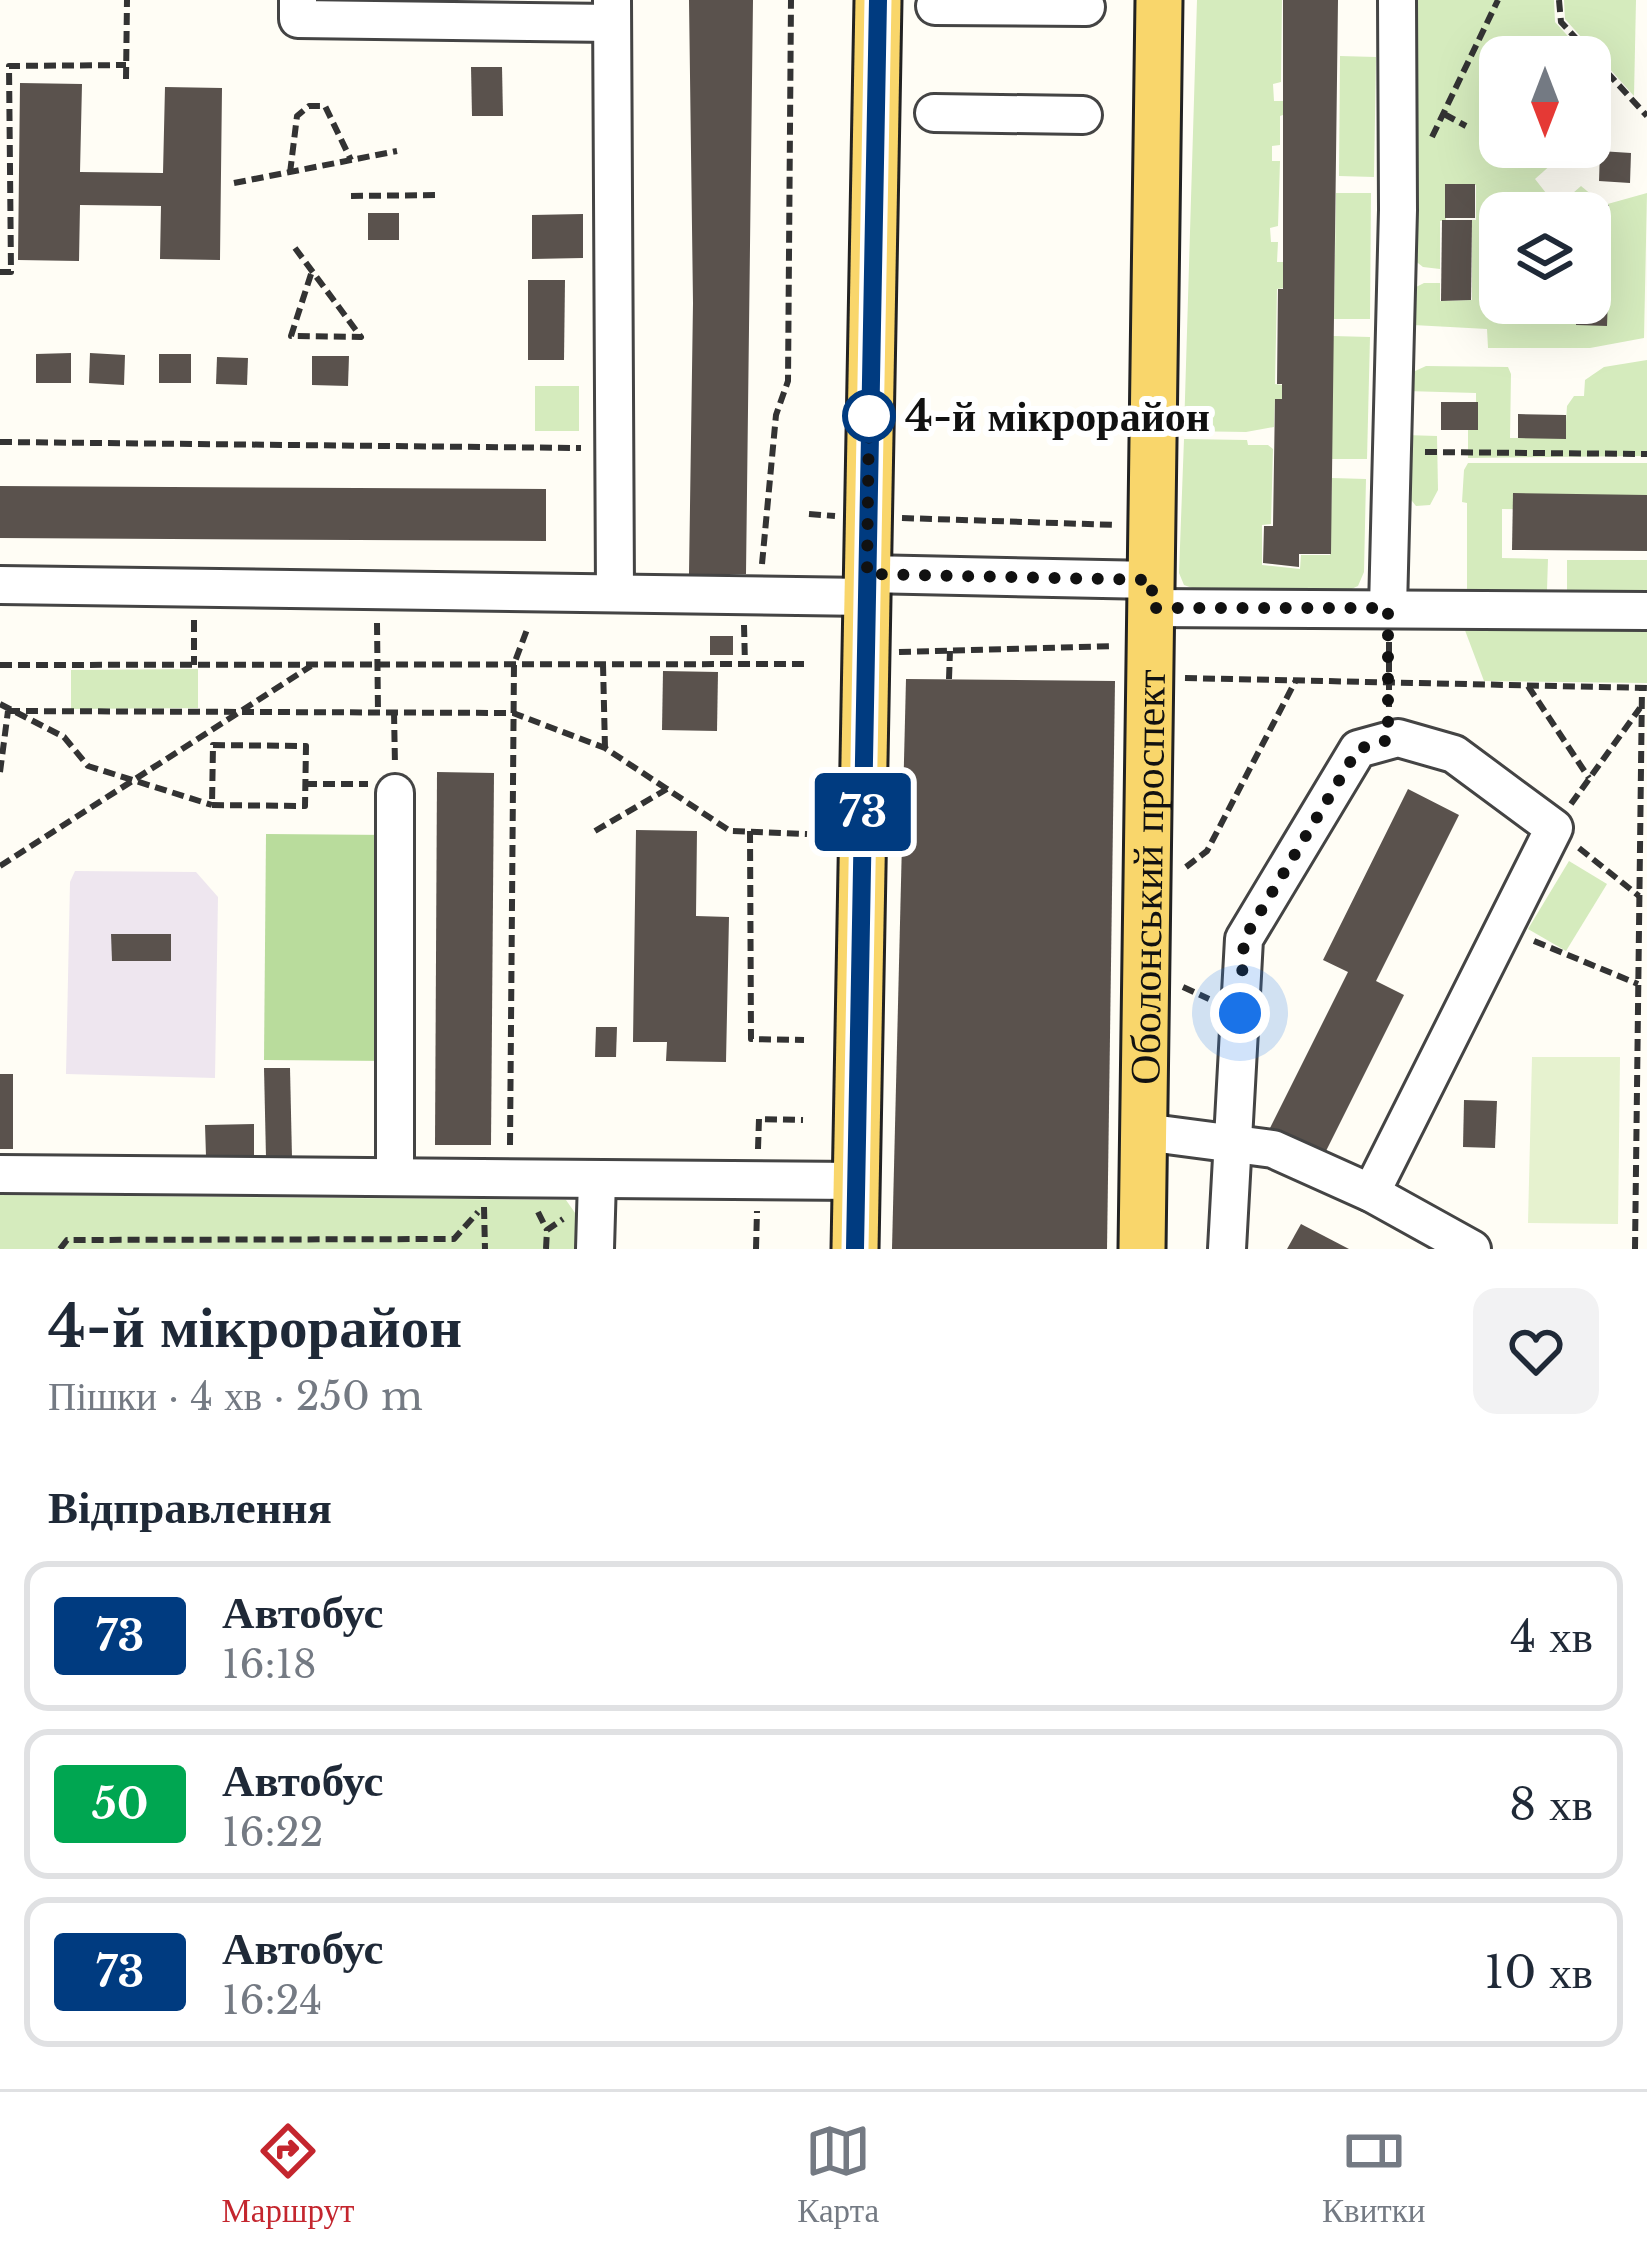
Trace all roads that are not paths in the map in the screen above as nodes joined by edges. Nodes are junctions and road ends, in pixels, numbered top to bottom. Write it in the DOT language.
graph roads {
  1 [pos="298,0"];
  2 [pos="878,0"];
  3 [pos="1159,0"];
  4 [pos="1397,0"];
  5 [pos="935,6"];
  6 [pos="1086,7"];
  7 [pos="612,11"];
  8 [pos="934,113"];
  9 [pos="1083,115"];
  10 [pos="0,585"];
  11 [pos="867,586"];
  12 [pos="615,592"];
  13 [pos="1152,594"];
  14 [pos="1388,608"];
  15 [pos="1647,611"];
  16 [pos="395,789"];
  17 [pos="1144,1132"];
  18 [pos="1232,1144"];
  19 [pos="0,1174"];
  20 [pos="395,1177"];
  21 [pos="597,1179"];
  22 [pos="856,1181"];
  23 [pos="1371,1193"];
  24 [pos="595,1249"];
  25 [pos="855,1249"];
  26 [pos="1142,1249"];
  27 [pos="1227,1249"];
  28 [pos="1472,1249"];
  1 -- 7 [label="lane"];
  2 -- 11 [label="main road"];
  3 -- 13 [label="main road, Оболонський проспект"];
  4 -- 14 [label="lane"];
  5 -- 6 [label="lane"];
  7 -- 12 [label="lane"];
  8 -- 9 [label="lane"];
  10 -- 12 [label="lane"];
  11 -- 12 [label="lane"];
  11 -- 13 [label="lane"];
  11 -- 22 [label="main road"];
  13 -- 14 [label="lane"];
  13 -- 17 [label="main road, Оболонський проспект"];
  14 -- 15 [label="lane"];
  16 -- 20 [label="lane"];
  17 -- 18 [label="lane"];
  17 -- 26 [label="main road, Оболонський проспект"];
  18 -- 23 [label="lane"];
  18 -- 23 [label="lane"];
  18 -- 27 [label="lane"];
  19 -- 20 [label="lane"];
  20 -- 21 [label="lane"];
  21 -- 22 [label="lane"];
  21 -- 24 [label="lane"];
  22 -- 25 [label="main road"];
  23 -- 28 [label="lane"];
}
